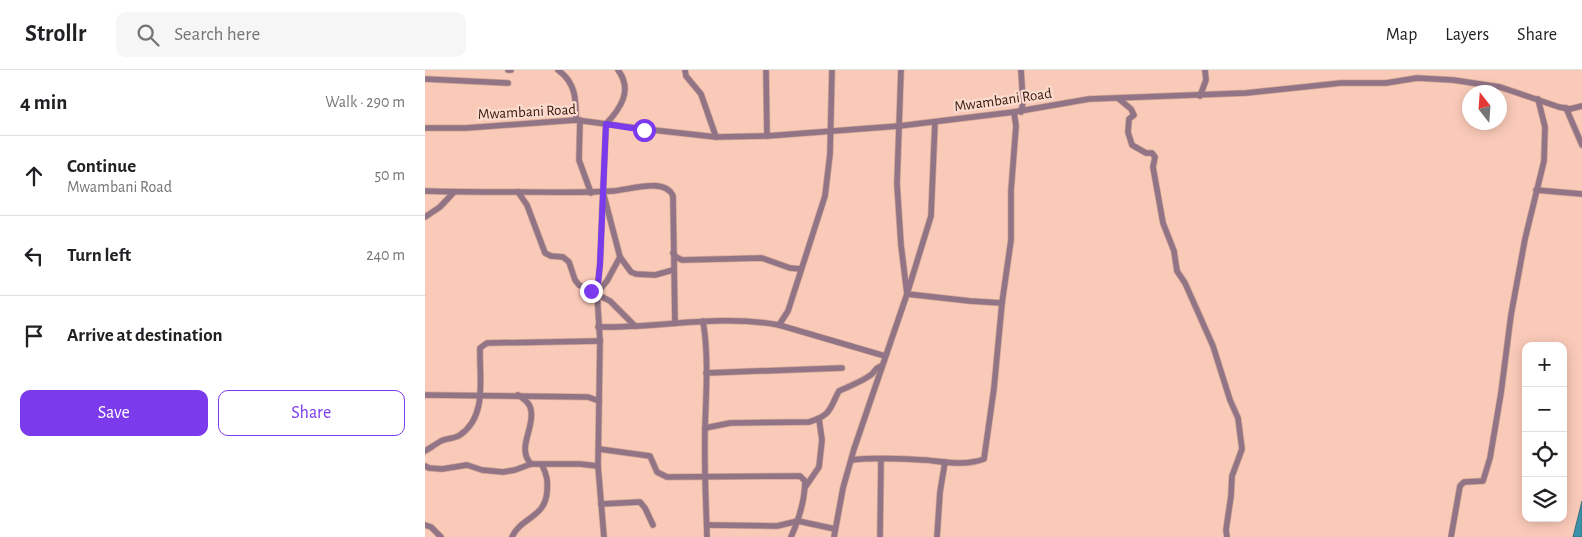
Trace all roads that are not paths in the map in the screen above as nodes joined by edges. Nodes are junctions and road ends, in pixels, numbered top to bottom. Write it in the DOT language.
graph roads {
  1 [pos="557,70"];
  2 [pos="618,70"];
  3 [pos="685,70"];
  4 [pos="766,70"];
  5 [pos="833,70"];
  6 [pos="901,70"];
  7 [pos="1021,70"];
  8 [pos="1205,70"];
  9 [pos="425,79"];
  10 [pos="508,83"];
  11 [pos="1200,96"];
  12 [pos="1119,99"];
  13 [pos="1538,99"];
  14 [pos="1582,106"];
  15 [pos="1567,108"];
  16 [pos="1022,110"];
  17 [pos="1014,112"];
  18 [pos="578,120"];
  19 [pos="935,122"];
  20 [pos="1016,122"];
  21 [pos="606,124"];
  22 [pos="899,126"];
  23 [pos="425,128"];
  24 [pos="831,132"];
  25 [pos="767,136"];
  26 [pos="716,137"];
  27 [pos="1582,145"];
  28 [pos="1536,190"];
  29 [pos="425,191"];
  30 [pos="454,192"];
  31 [pos="518,192"];
  32 [pos="603,192"];
  33 [pos="591,193"];
  34 [pos="1582,194"];
  35 [pos="425,217"];
  36 [pos="673,253"];
  37 [pos="619,257"];
  38 [pos="673,270"];
  39 [pos="801,270"];
  40 [pos="597,293"];
  41 [pos="907,294"];
  42 [pos="1002,302"];
  43 [pos="703,321"];
  44 [pos="675,323"];
  45 [pos="779,325"];
  46 [pos="635,326"];
  47 [pos="598,327"];
  48 [pos="599,341"];
  49 [pos="885,356"];
  50 [pos="881,366"];
  51 [pos="842,368"];
  52 [pos="706,373"];
  53 [pos="599,391"];
  54 [pos="425,395"];
  55 [pos="480,395"];
  56 [pos="519,395"];
  57 [pos="588,397"];
  58 [pos="599,401"];
  59 [pos="819,419"];
  60 [pos="705,428"];
  61 [pos="599,449"];
  62 [pos="854,449"];
  63 [pos="425,451"];
  64 [pos="865,458"];
  65 [pos="852,460"];
  66 [pos="881,460"];
  67 [pos="945,462"];
  68 [pos="531,464"];
  69 [pos="542,465"];
  70 [pos="425,466"];
  71 [pos="598,466"];
  72 [pos="705,476"];
  73 [pos="805,488"];
  74 [pos="601,504"];
  75 [pos="798,521"];
  76 [pos="653,524"];
  77 [pos="425,525"];
  78 [pos="707,525"];
  79 [pos="835,529"];
  80 [pos="441,537"];
  81 [pos="511,537"];
  82 [pos="604,537"];
  83 [pos="707,537"];
  84 [pos="791,537"];
  85 [pos="834,537"];
  86 [pos="880,537"];
  87 [pos="937,537"];
  88 [pos="1227,537"];
  89 [pos="1451,537"];
  1 -- 18 [label="street"];
  2 -- 21 [label="street"];
  3 -- 26 [label="street"];
  4 -- 25 [label="street"];
  5 -- 24 [label="street"];
  6 -- 22 [label="street"];
  7 -- 16 [label="street"];
  8 -- 11 [label="street"];
  9 -- 10 [label="street"];
  11 -- 12 [label="street, Mwambani Road"];
  11 -- 13 [label="street, Mwambani Road"];
  12 -- 16 [label="street, Mwambani Road"];
  12 -- 88 [label="street"];
  13 -- 15 [label="street, Mwambani Road"];
  13 -- 28 [label="street"];
  14 -- 15 [label="street, Mwambani Road"];
  15 -- 27 [label="street"];
  16 -- 17 [label="street, Mwambani Road"];
  16 -- 20 [label="street"];
  17 -- 19 [label="street, Mwambani Road"];
  17 -- 20 [label="street"];
  18 -- 21 [label="street, Mwambani Road"];
  18 -- 23 [label="street, Mwambani Road"];
  18 -- 33 [label="street"];
  19 -- 22 [label="street, Mwambani Road"];
  19 -- 41 [label="street"];
  20 -- 42 [label="street"];
  21 -- 26 [label="street, Mwambani Road"];
  21 -- 32 [label="street"];
  22 -- 24 [label="street, Mwambani Road"];
  22 -- 41 [label="street"];
  24 -- 25 [label="street, Mwambani Road"];
  24 -- 39 [label="street"];
  25 -- 26 [label="street, Mwambani Road"];
  28 -- 34 [label="street"];
  28 -- 89 [label="street"];
  29 -- 30 [label="street"];
  30 -- 31 [label="street"];
  30 -- 35 [label="street"];
  31 -- 33 [label="street"];
  31 -- 40 [label="street"];
  32 -- 33 [label="street"];
  32 -- 36 [label="street"];
  32 -- 37 [label="street"];
  32 -- 40 [label="street"];
  36 -- 38 [label="street"];
  36 -- 39 [label="street"];
  37 -- 38 [label="street"];
  37 -- 40 [label="street"];
  38 -- 44 [label="street"];
  39 -- 45 [label="street"];
  40 -- 46 [label="street"];
  40 -- 47 [label="street"];
  41 -- 42 [label="street"];
  41 -- 49 [label="street"];
  42 -- 67 [label="street"];
  43 -- 44 [label="street"];
  43 -- 45 [label="street"];
  43 -- 52 [label="street"];
  44 -- 46 [label="street"];
  45 -- 49 [label="street"];
  46 -- 47 [label="street"];
  47 -- 48 [label="street"];
  48 -- 53 [label="street"];
  48 -- 55 [label="street"];
  49 -- 50 [label="street"];
  50 -- 59 [label="street"];
  50 -- 62 [label="street"];
  51 -- 52 [label="street"];
  52 -- 60 [label="street"];
  53 -- 57 [label="street"];
  53 -- 58 [label="street"];
  54 -- 55 [label="street"];
  55 -- 56 [label="street"];
  55 -- 63 [label="street"];
  56 -- 57 [label="street"];
  56 -- 68 [label="street"];
  57 -- 58 [label="street"];
  58 -- 61 [label="street"];
  59 -- 60 [label="street"];
  59 -- 73 [label="street"];
  60 -- 72 [label="street"];
  61 -- 71 [label="street"];
  61 -- 72 [label="street"];
  62 -- 64 [label="street"];
  62 -- 65 [label="street"];
  64 -- 65 [label="street"];
  64 -- 66 [label="street"];
  65 -- 79 [label="street"];
  66 -- 67 [label="street"];
  66 -- 86 [label="street"];
  67 -- 87 [label="street"];
  68 -- 69 [label="street"];
  68 -- 70 [label="street"];
  69 -- 71 [label="street"];
  69 -- 81 [label="street"];
  71 -- 74 [label="street"];
  72 -- 73 [label="street"];
  72 -- 78 [label="street"];
  73 -- 75 [label="street"];
  74 -- 76 [label="street"];
  74 -- 82 [label="street"];
  75 -- 78 [label="street"];
  75 -- 79 [label="street"];
  75 -- 84 [label="street"];
  77 -- 80 [label="street"];
  78 -- 83 [label="street"];
  79 -- 85 [label="street"];
}
